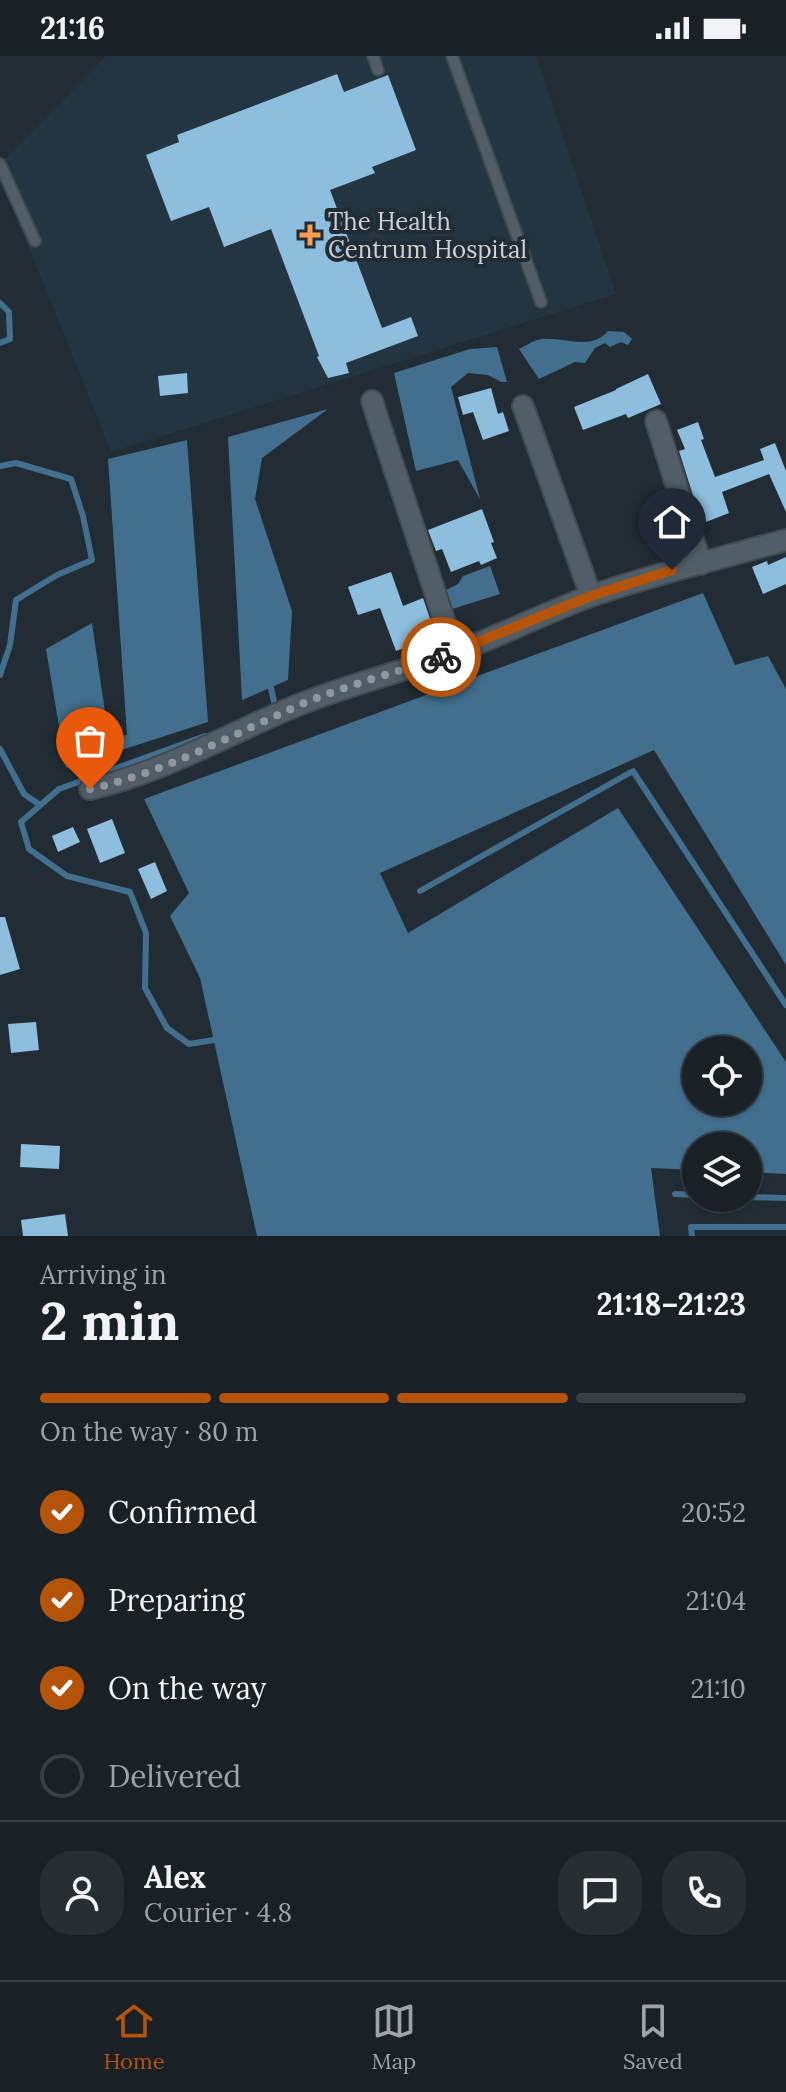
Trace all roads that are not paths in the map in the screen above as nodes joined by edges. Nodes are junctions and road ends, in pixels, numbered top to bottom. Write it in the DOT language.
graph roads {
  1 [pos="373,56"];
  2 [pos="452,56"];
  3 [pos="378,70"];
  4 [pos="0,164"];
  5 [pos="35,241"];
  6 [pos="541,302"];
  7 [pos="372,401"];
  8 [pos="523,406"];
  9 [pos="656,421"];
  10 [pos="786,540"];
  11 [pos="701,564"];
  12 [pos="591,596"];
  13 [pos="455,653"];
  14 [pos="90,789"];
  1 -- 3 [label="lane"];
  2 -- 6 [label="lane"];
  4 -- 5 [label="lane"];
  7 -- 13 [label="street"];
  8 -- 12 [label="street"];
  9 -- 11 [label="street"];
  10 -- 11 [label="street"];
  11 -- 12 [label="street"];
  12 -- 13 [label="street"];
  13 -- 14 [label="street"];
}
